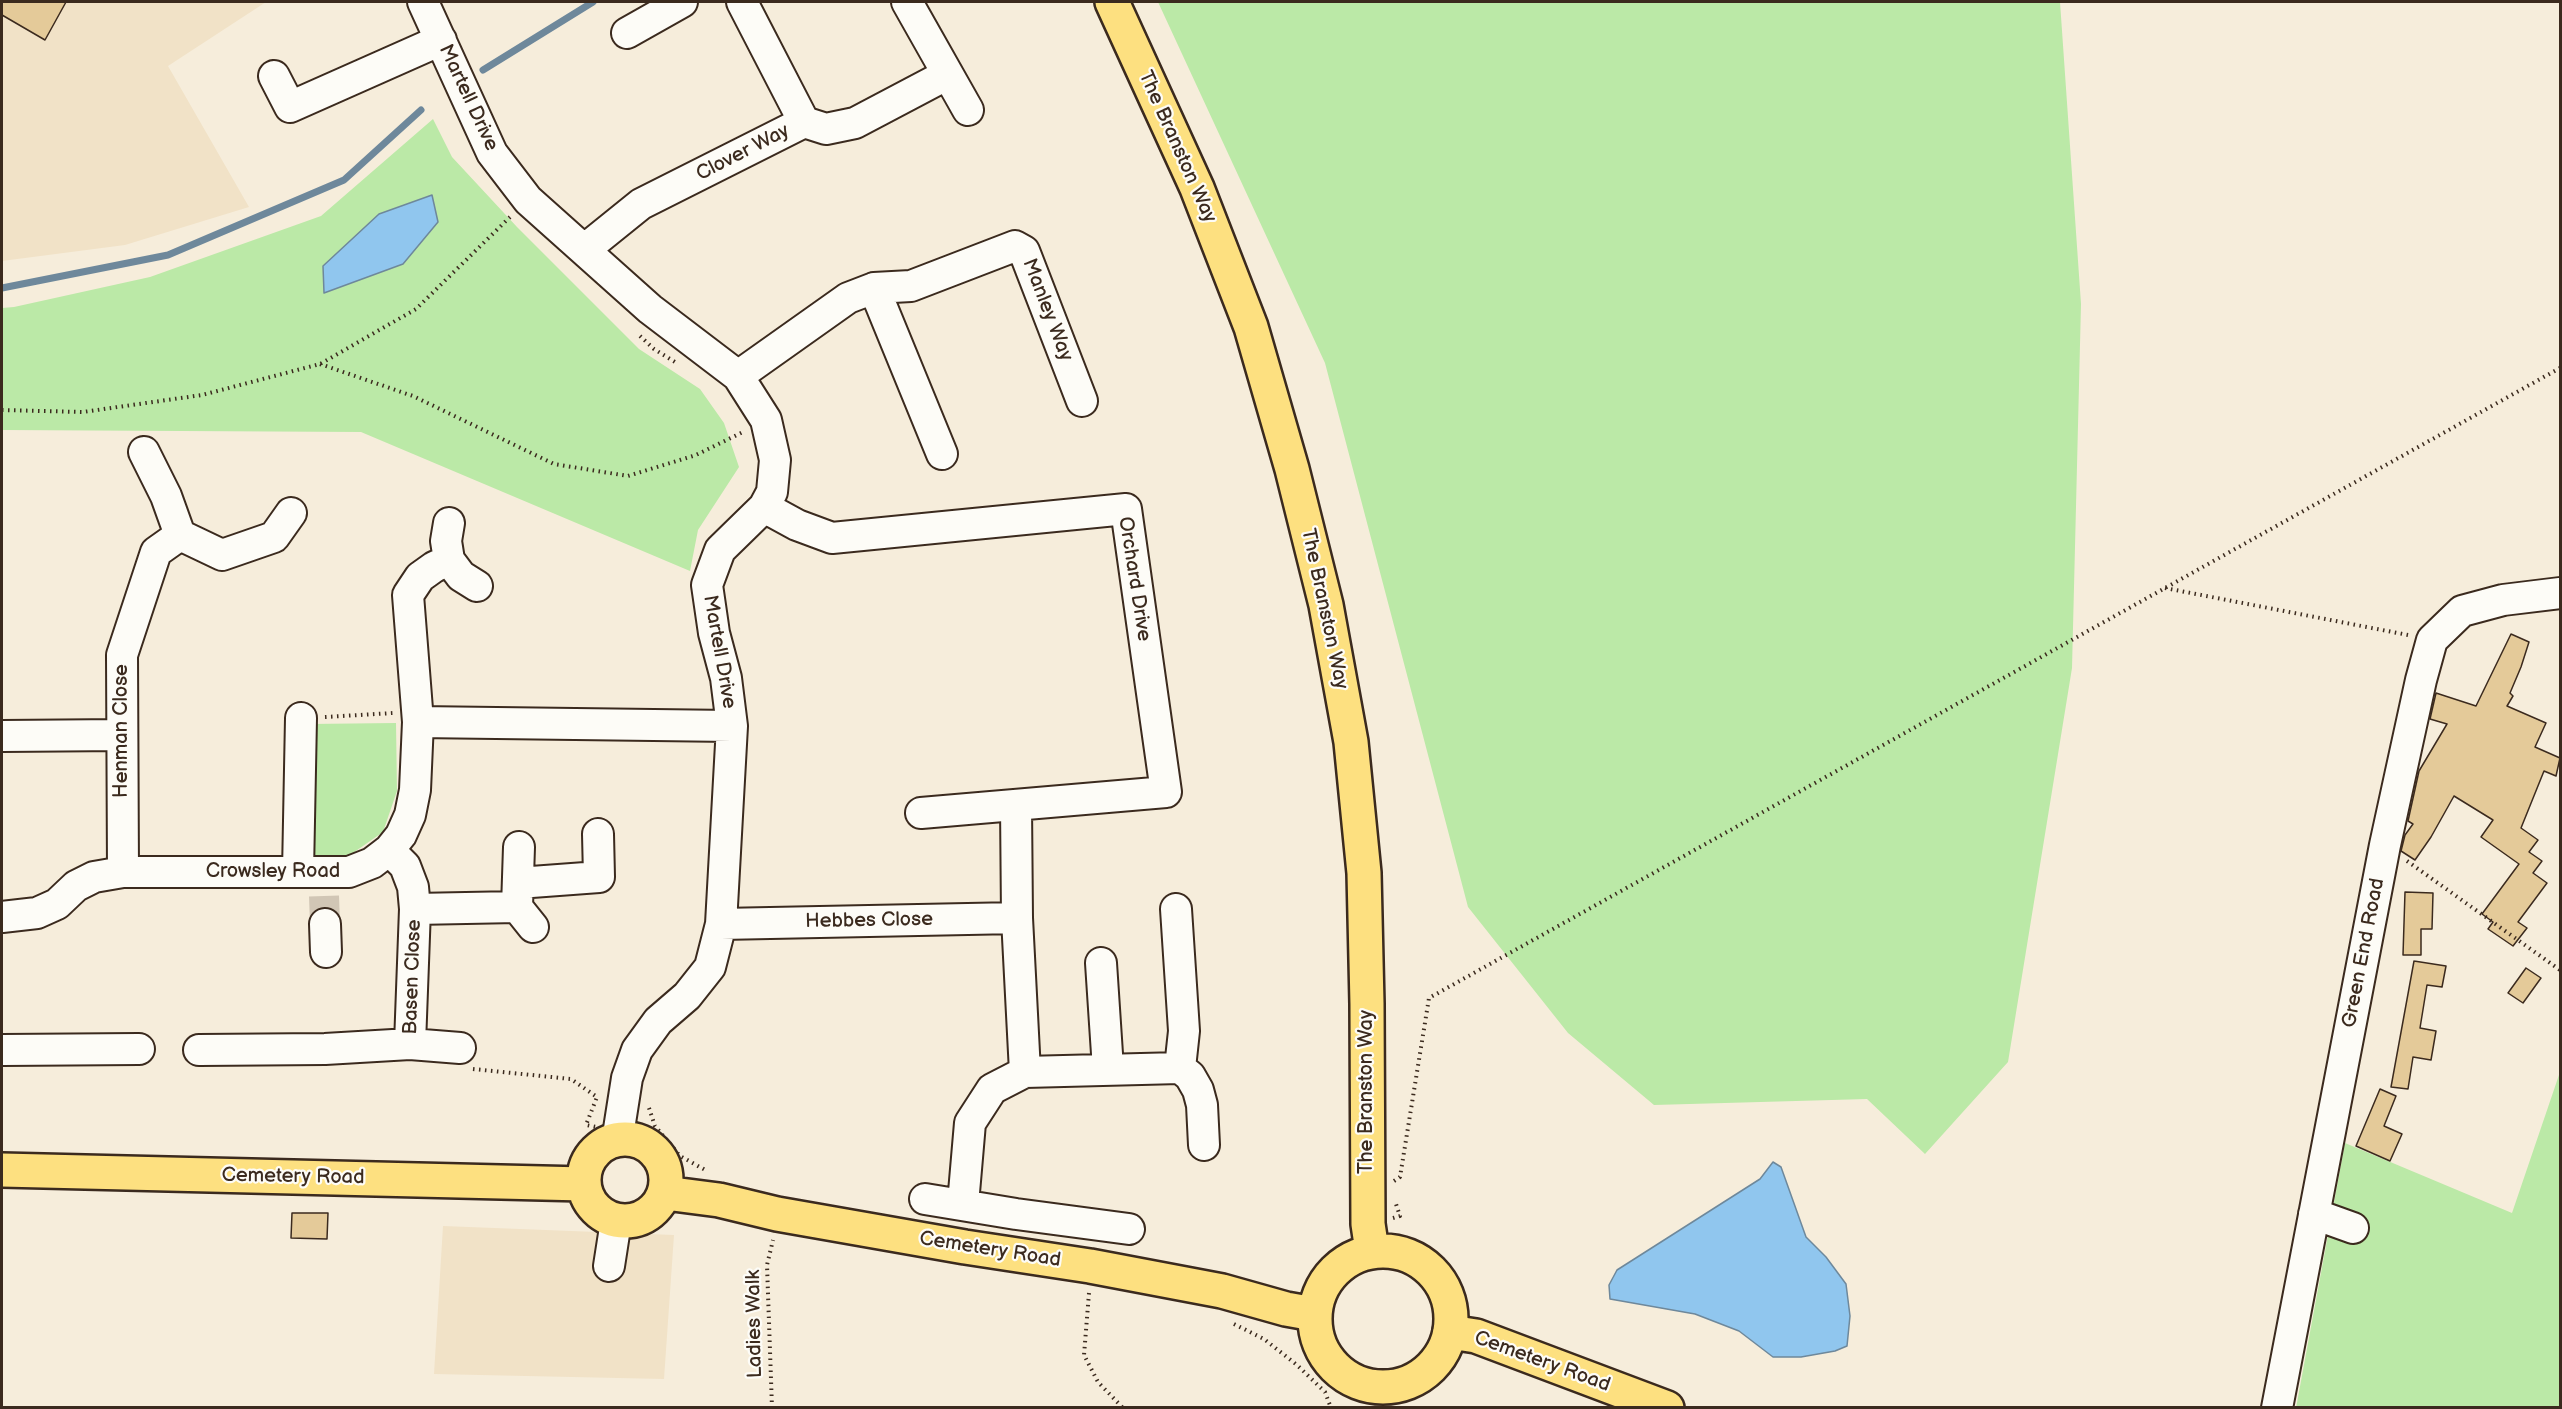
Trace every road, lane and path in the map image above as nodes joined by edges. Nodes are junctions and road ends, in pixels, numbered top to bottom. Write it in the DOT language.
graph roads {
  1 [pos="423,2"];
  2 [pos="682,2"];
  3 [pos="742,2"];
  4 [pos="907,2"];
  5 [pos="1112,2"];
  6 [pos="627,33"];
  7 [pos="441,40"];
  8 [pos="946,75"];
  9 [pos="273,76"];
  10 [pos="968,111"];
  11 [pos="804,122"];
  12 [pos="513,215"];
  13 [pos="584,250"];
  14 [pos="874,288"];
  15 [pos="320,364"];
  16 [pos="2560,368"];
  17 [pos="738,376"];
  18 [pos="1082,401"];
  19 [pos="2,410"];
  20 [pos="745,439"];
  21 [pos="144,452"];
  22 [pos="942,454"];
  23 [pos="764,507"];
  24 [pos="291,513"];
  25 [pos="449,523"];
  26 [pos="180,535"];
  27 [pos="449,560"];
  28 [pos="477,586"];
  29 [pos="2165,588"];
  30 [pos="2560,592"];
  31 [pos="2432,640"];
  32 [pos="301,718"];
  33 [pos="418,722"];
  34 [pos="732,726"];
  35 [pos="122,735"];
  36 [pos="2,736"];
  37 [pos="1016,805"];
  38 [pos="921,813"];
  39 [pos="598,834"];
  40 [pos="2385,845"];
  41 [pos="519,847"];
  42 [pos="389,850"];
  43 [pos="123,872"];
  44 [pos="320,903"];
  45 [pos="522,906"];
  46 [pos="415,909"];
  47 [pos="1176,909"];
  48 [pos="2,917"];
  49 [pos="1017,918"];
  50 [pos="721,924"];
  51 [pos="1101,963"];
  52 [pos="2560,970"];
  53 [pos="410,1044"];
  54 [pos="460,1048"];
  55 [pos="139,1049"];
  56 [pos="2,1050"];
  57 [pos="199,1050"];
  58 [pos="1180,1068"];
  59 [pos="1108,1069"];
  60 [pos="1025,1072"];
  61 [pos="648,1107"];
  62 [pos="619,1134"];
  63 [pos="1204,1145"];
  64 [pos="2,1170"];
  65 [pos="717,1176"];
  66 [pos="1390,1183"];
  67 [pos="584,1184"];
  68 [pos="665,1193"];
  69 [pos="1394,1194"];
  70 [pos="925,1199"];
  71 [pos="963,1204"];
  72 [pos="2314,1214"];
  73 [pos="616,1221"];
  74 [pos="2354,1228"];
  75 [pos="1129,1229"];
  76 [pos="1370,1238"];
  77 [pos="773,1241"];
  78 [pos="609,1266"];
  79 [pos="1089,1283"];
  80 [pos="1314,1314"];
  81 [pos="1225,1320"];
  82 [pos="1450,1332"];
  83 [pos="1374,1397"];
  84 [pos="772,1407"];
  85 [pos="1123,1407"];
  86 [pos="1331,1407"];
  87 [pos="1667,1407"];
  88 [pos="2277,1407"];
  1 -- 7 [label="street, Martell Drive"];
  2 -- 6 [label="street"];
  3 -- 11 [label="street"];
  4 -- 8 [label="street"];
  5 -- 76 [label="main road, The Branston Way"];
  7 -- 9 [label="street"];
  7 -- 13 [label="street, Martell Drive"];
  8 -- 10 [label="street"];
  8 -- 11 [label="street, Clover Way"];
  11 -- 13 [label="street, Clover Way"];
  12 -- 15 [label="path"];
  13 -- 17 [label="street, Martell Drive"];
  14 -- 17 [label="street, Manley Way"];
  14 -- 18 [label="street, Manley Way"];
  14 -- 22 [label="street"];
  15 -- 19 [label="path"];
  15 -- 20 [label="path"];
  16 -- 29 [label="path"];
  17 -- 23 [label="street, Martell Drive"];
  21 -- 26 [label="street"];
  23 -- 34 [label="street, Martell Drive"];
  23 -- 37 [label="street, Orchard Drive"];
  24 -- 26 [label="street"];
  25 -- 27 [label="street"];
  26 -- 35 [label="street, Henman Close"];
  27 -- 28 [label="street"];
  27 -- 33 [label="street, Crowsley Road"];
  29 -- 31 [label="path"];
  29 -- 66 [label="path"];
  30 -- 31 [label="street"];
  31 -- 40 [label="street, Green End Road"];
  32 -- 33 [label="path"];
  32 -- 44 [label="street"];
  33 -- 34 [label="street"];
  33 -- 42 [label="street, Crowsley Road"];
  34 -- 50 [label="street, Martell Drive"];
  35 -- 36 [label="street"];
  35 -- 43 [label="street, Henman Close"];
  37 -- 38 [label="street, Orchard Drive"];
  37 -- 49 [label="street"];
  39 -- 45 [label="street, Basen Close"];
  40 -- 52 [label="path"];
  40 -- 72 [label="street, Green End Road"];
  41 -- 45 [label="street"];
  42 -- 44 [label="street, Crowsley Road"];
  42 -- 46 [label="street, Basen Close"];
  43 -- 44 [label="street, Crowsley Road"];
  43 -- 48 [label="street, Crowsley Road"];
  45 -- 46 [label="street, Basen Close"];
  46 -- 53 [label="street, Basen Close"];
  47 -- 58 [label="street"];
  49 -- 50 [label="street, Hebbes Close"];
  49 -- 60 [label="street"];
  50 -- 62 [label="street, Martell Drive"];
  51 -- 59 [label="street"];
  53 -- 54 [label="street, Basen Close"];
  53 -- 57 [label="street, Basen Close"];
  54 -- 62 [label="path"];
  55 -- 56 [label="street"];
  58 -- 59 [label="street"];
  58 -- 63 [label="street"];
  59 -- 60 [label="street"];
  60 -- 71 [label="street"];
  61 -- 65 [label="path"];
  62 -- 67 [label="main road"];
  62 -- 68 [label="main road"];
  64 -- 67 [label="main road, Cemetery Road"];
  67 -- 73 [label="main road"];
  68 -- 73 [label="main road"];
  68 -- 80 [label="main road, Cemetery Road"];
  69 -- 76 [label="path"];
  70 -- 71 [label="street"];
  71 -- 75 [label="street"];
  72 -- 74 [label="street"];
  72 -- 88 [label="street, Green End Road"];
  73 -- 78 [label="street"];
  76 -- 80 [label="main road"];
  76 -- 82 [label="main road"];
  77 -- 84 [label="path, Ladies Walk"];
  79 -- 85 [label="path"];
  80 -- 83 [label="main road"];
  81 -- 86 [label="path"];
  82 -- 83 [label="main road"];
  82 -- 87 [label="main road, Cemetery Road"];
}
